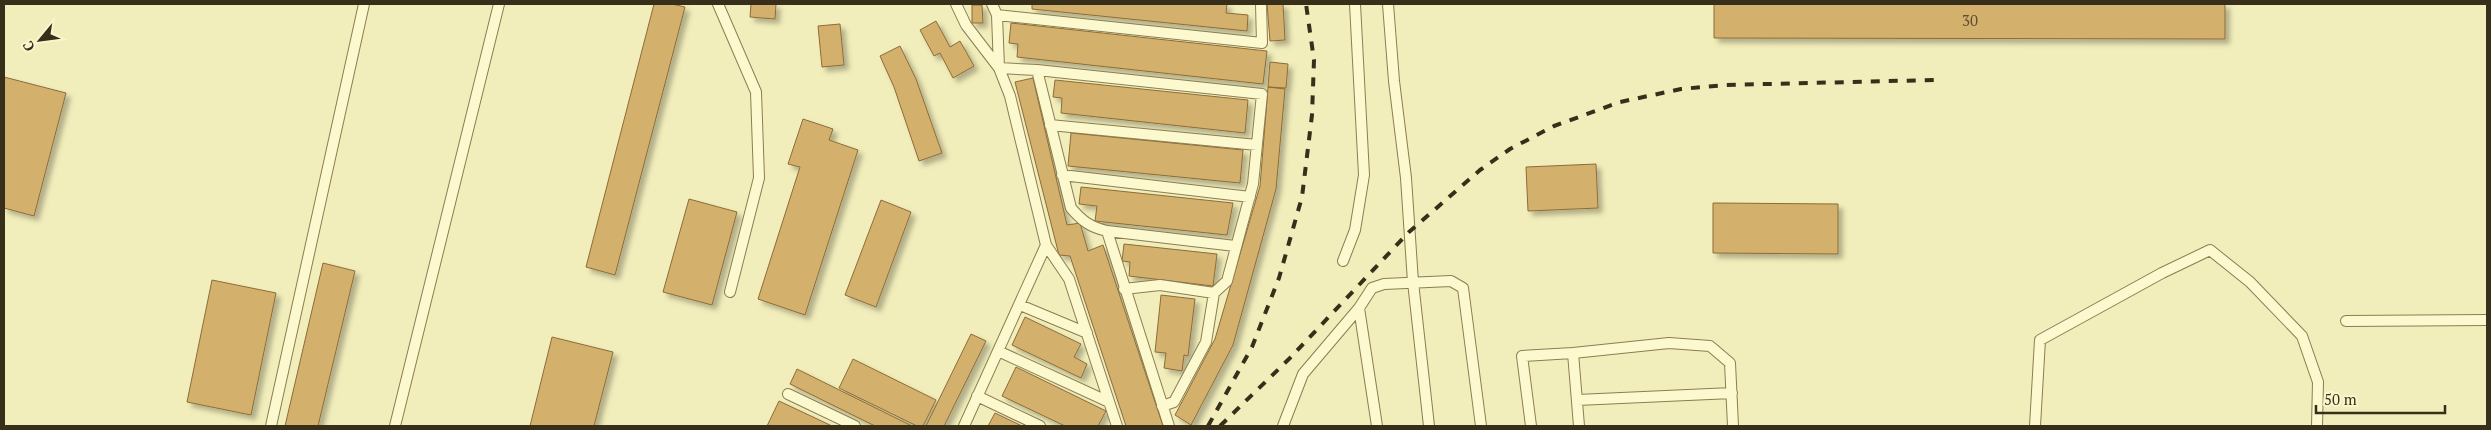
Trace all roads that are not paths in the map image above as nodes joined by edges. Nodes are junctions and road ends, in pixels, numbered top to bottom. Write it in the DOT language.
graph roads {
  1 [pos="364,4"];
  2 [pos="499,4"];
  3 [pos="718,4"];
  4 [pos="956,4"];
  5 [pos="992,4"];
  6 [pos="1261,4"];
  7 [pos="1355,4"];
  8 [pos="1388,4"];
  9 [pos="997,15"];
  10 [pos="999,68"];
  11 [pos="1037,70"];
  12 [pos="1050,125"];
  13 [pos="1257,145"];
  14 [pos="1062,175"];
  15 [pos="1250,197"];
  16 [pos="1107,231"];
  17 [pos="1046,245"];
  18 [pos="1235,246"];
  19 [pos="1344,261"];
  20 [pos="1412,282"];
  21 [pos="1124,289"];
  22 [pos="730,292"];
  23 [pos="1214,293"];
  24 [pos="1020,305"];
  25 [pos="1359,308"];
  26 [pos="2487,320"];
  27 [pos="2346,321"];
  28 [pos="1087,333"];
  29 [pos="998,351"];
  30 [pos="1573,353"];
  31 [pos="1732,393"];
  32 [pos="788,394"];
  33 [pos="977,396"];
  34 [pos="1577,400"];
  35 [pos="1109,402"];
  36 [pos="1162,406"];
  37 [pos="271,426"];
  38 [pos="395,426"];
  39 [pos="855,426"];
  40 [pos="964,426"];
  41 [pos="1040,426"];
  42 [pos="1117,426"];
  43 [pos="1169,426"];
  44 [pos="1283,426"];
  45 [pos="1377,426"];
  46 [pos="1429,426"];
  47 [pos="1481,426"];
  48 [pos="1531,426"];
  49 [pos="1579,426"];
  50 [pos="1733,426"];
  51 [pos="2035,426"];
  52 [pos="2317,426"];
  1 -- 37 [label="lane"];
  2 -- 38 [label="lane"];
  3 -- 22 [label="lane"];
  4 -- 10 [label="lane"];
  5 -- 9 [label="lane"];
  6 -- 9 [label="lane"];
  7 -- 19 [label="lane"];
  8 -- 20 [label="lane"];
  9 -- 10 [label="lane"];
  10 -- 11 [label="lane"];
  10 -- 17 [label="lane"];
  11 -- 12 [label="lane"];
  11 -- 13 [label="lane"];
  12 -- 13 [label="lane"];
  12 -- 14 [label="lane"];
  13 -- 15 [label="lane"];
  14 -- 15 [label="lane"];
  14 -- 16 [label="lane"];
  15 -- 18 [label="lane"];
  16 -- 18 [label="lane"];
  16 -- 21 [label="lane"];
  17 -- 24 [label="lane"];
  17 -- 28 [label="lane"];
  18 -- 23 [label="lane"];
  20 -- 25 [label="lane"];
  20 -- 46 [label="lane"];
  20 -- 47 [label="lane"];
  21 -- 23 [label="lane"];
  21 -- 36 [label="lane"];
  23 -- 36 [label="lane"];
  24 -- 28 [label="lane"];
  24 -- 29 [label="lane"];
  25 -- 44 [label="lane"];
  25 -- 45 [label="lane"];
  26 -- 27 [label="lane"];
  28 -- 35 [label="lane"];
  29 -- 33 [label="lane"];
  29 -- 35 [label="lane"];
  30 -- 31 [label="lane"];
  30 -- 34 [label="lane"];
  30 -- 48 [label="lane"];
  31 -- 34 [label="lane"];
  31 -- 50 [label="lane"];
  32 -- 39 [label="lane"];
  33 -- 40 [label="lane"];
  33 -- 41 [label="lane"];
  34 -- 49 [label="lane"];
  35 -- 42 [label="lane"];
  36 -- 43 [label="lane"];
  51 -- 52 [label="lane"];
}
